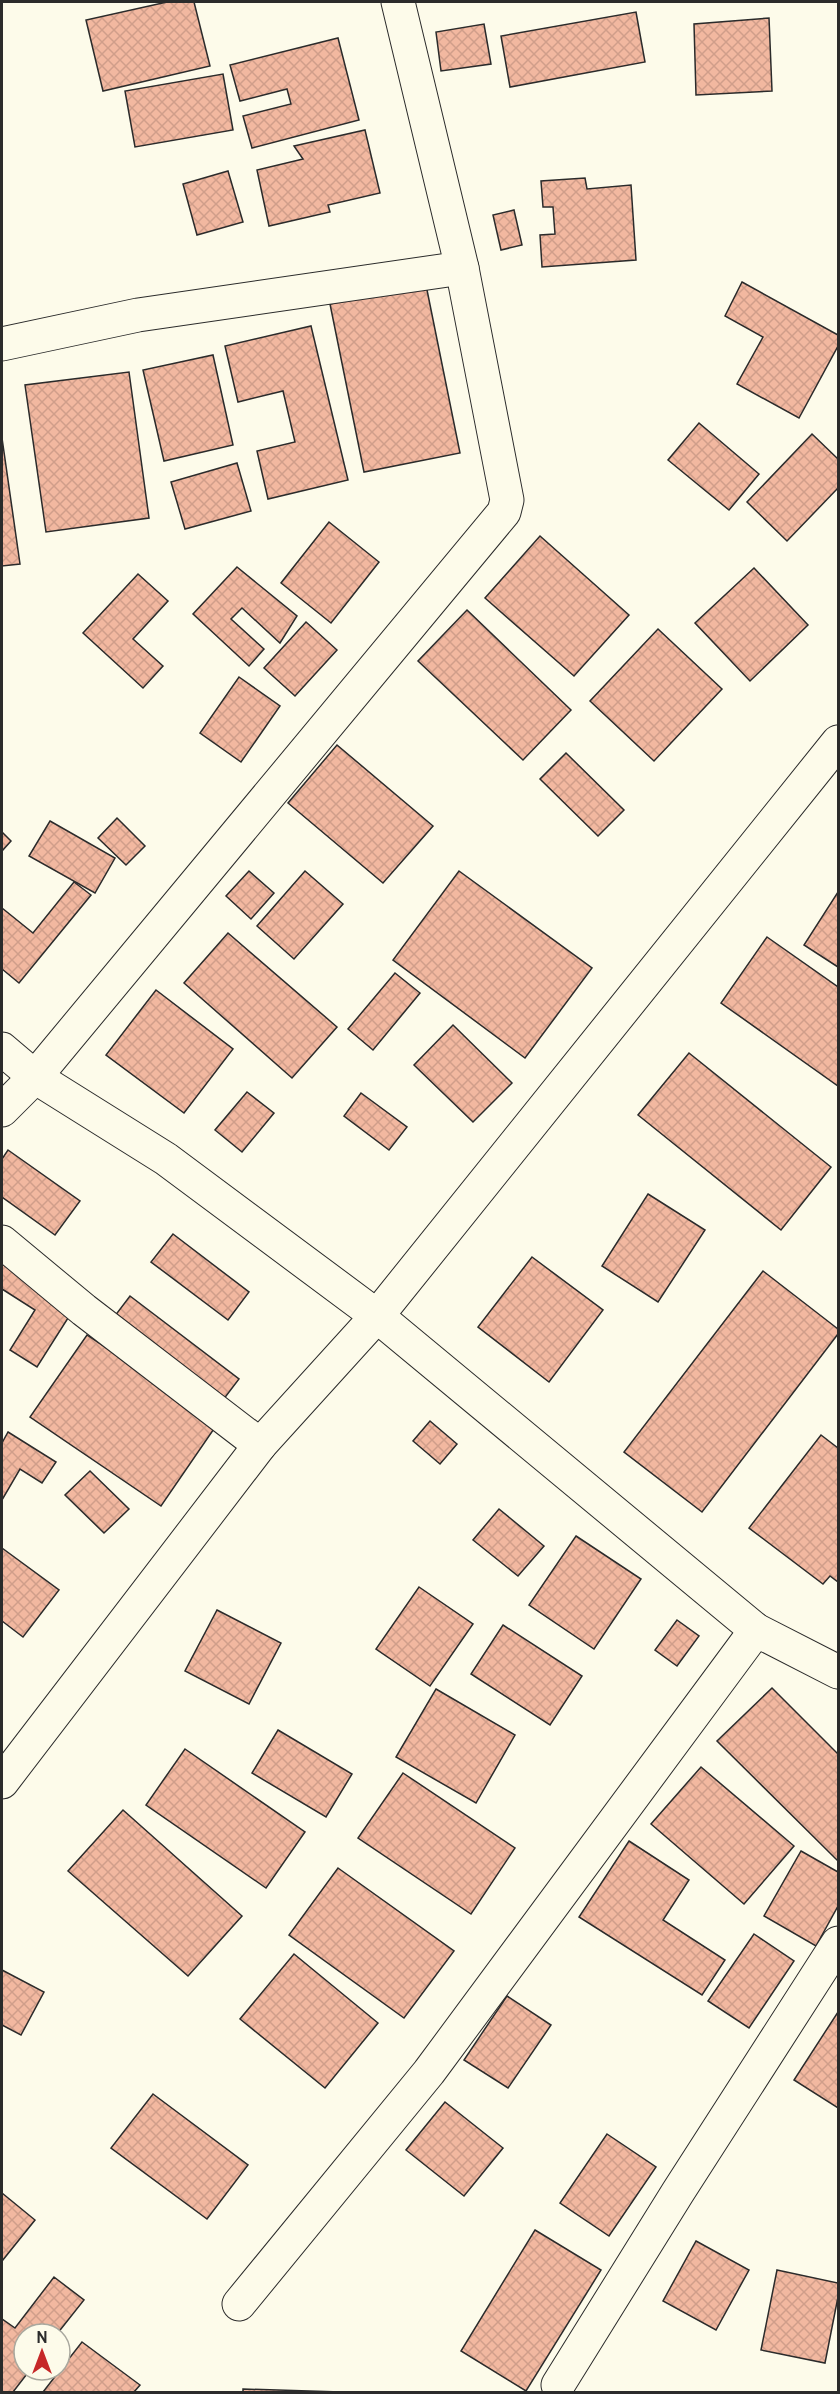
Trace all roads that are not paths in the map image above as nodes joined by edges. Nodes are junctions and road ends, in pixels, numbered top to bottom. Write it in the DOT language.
graph roads {
  1 [pos="398,2"];
  2 [pos="462,268"];
  3 [pos="2,344"];
  4 [pos="838,742"];
  5 [pos="2,1048"];
  6 [pos="35,1077"];
  7 [pos="2,1110"];
  8 [pos="2,1242"];
  9 [pos="377,1316"];
  10 [pos="260,1445"];
  11 [pos="756,1630"];
  12 [pos="838,1672"];
  13 [pos="2,1782"];
  14 [pos="838,1943"];
  15 [pos="239,2304"];
  16 [pos="558,2385"];
  1 -- 2 [label="street"];
  2 -- 3 [label="street"];
  2 -- 6 [label="street"];
  4 -- 9 [label="street"];
  5 -- 6 [label="street"];
  6 -- 7 [label="street"];
  6 -- 9 [label="street"];
  8 -- 10 [label="street"];
  9 -- 10 [label="street"];
  9 -- 11 [label="street"];
  10 -- 13 [label="street"];
  11 -- 12 [label="street"];
  11 -- 15 [label="street"];
  14 -- 16 [label="street"];
}
